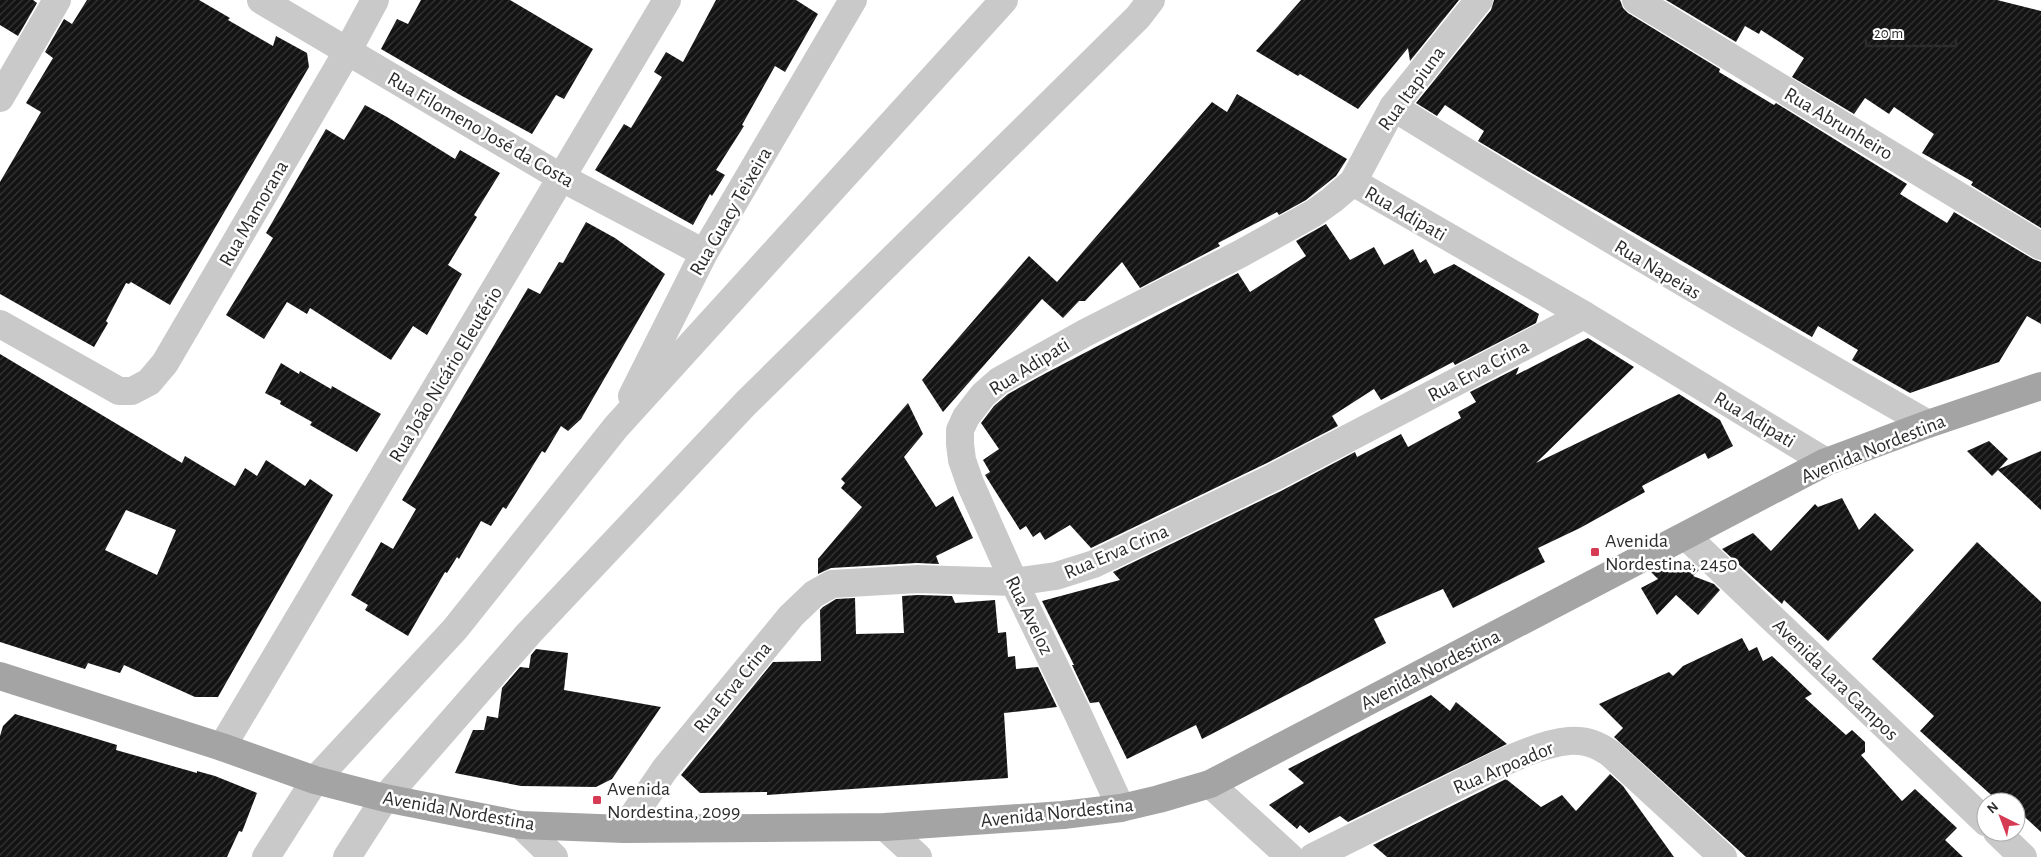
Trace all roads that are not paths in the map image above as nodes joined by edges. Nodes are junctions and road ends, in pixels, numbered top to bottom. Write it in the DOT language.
graph roads {
  1 [pos="57,0"];
  2 [pos="261,0"];
  3 [pos="375,0"];
  4 [pos="667,0"];
  5 [pos="853,0"];
  6 [pos="1004,0"];
  7 [pos="1151,0"];
  8 [pos="1478,0"];
  9 [pos="1636,0"];
  10 [pos="347,52"];
  11 [pos="0,98"];
  12 [pos="1393,107"];
  13 [pos="562,178"];
  14 [pos="1353,182"];
  15 [pos="2041,246"];
  16 [pos="704,253"];
  17 [pos="1584,315"];
  18 [pos="0,324"];
  19 [pos="2041,386"];
  20 [pos="966,417"];
  21 [pos="1928,424"];
  22 [pos="616,427"];
  23 [pos="1826,462"];
  24 [pos="1686,536"];
  25 [pos="1014,582"];
  26 [pos="0,676"];
  27 [pos="222,747"];
  28 [pos="315,780"];
  29 [pos="1210,784"];
  30 [pos="385,798"];
  31 [pos="1121,808"];
  32 [pos="1976,812"];
  33 [pos="521,825"];
  34 [pos="885,827"];
  35 [pos="624,829"];
  36 [pos="2007,842"];
  37 [pos="266,857"];
  38 [pos="347,857"];
  39 [pos="554,857"];
  40 [pos="918,857"];
  41 [pos="1290,857"];
  42 [pos="1313,857"];
  43 [pos="1723,857"];
  44 [pos="2023,857"];
  1 -- 11 [label="street"];
  2 -- 10 [label="street, Rua Filomeno José da Costa"];
  3 -- 10 [label="street, Rua Mamorana"];
  4 -- 13 [label="street, Rua João Nicário Eleutério"];
  5 -- 16 [label="street, Rua Guacy Teixeira"];
  6 -- 22 [label="street"];
  7 -- 30 [label="street"];
  8 -- 12 [label="street, Rua Itapiuna"];
  9 -- 15 [label="street, Rua Abrunheiro"];
  10 -- 13 [label="street, Rua Filomeno José da Costa"];
  10 -- 18 [label="street, Rua Mamorana"];
  12 -- 14 [label="street, Rua Itapiuna"];
  12 -- 21 [label="street, Rua Napeias"];
  13 -- 16 [label="street, Rua Filomeno José da Costa"];
  13 -- 27 [label="street, Rua João Nicário Eleutério"];
  14 -- 17 [label="street, Rua Adipati"];
  14 -- 20 [label="street, Rua Adipati"];
  16 -- 22 [label="street, Rua Guacy Teixeira"];
  17 -- 23 [label="street, Rua Adipati"];
  17 -- 25 [label="street, Rua Erva Crina"];
  19 -- 21 [label="main road, Avenida Nordestina"];
  20 -- 25 [label="street, Rua Aveloz"];
  21 -- 23 [label="main road, Avenida Nordestina"];
  22 -- 28 [label="street"];
  23 -- 24 [label="main road, Avenida Nordestina"];
  24 -- 29 [label="main road, Avenida Nordestina"];
  24 -- 32 [label="street, Avenida Lara Campos"];
  25 -- 31 [label="street, Rua Aveloz"];
  25 -- 35 [label="street, Rua Erva Crina"];
  26 -- 27 [label="main road, Avenida Nordestina"];
  27 -- 28 [label="main road, Avenida Nordestina"];
  28 -- 30 [label="main road, Avenida Nordestina"];
  28 -- 37 [label="street"];
  29 -- 31 [label="main road, Avenida Nordestina"];
  29 -- 41 [label="street"];
  30 -- 33 [label="main road, Avenida Nordestina"];
  30 -- 38 [label="street"];
  31 -- 34 [label="main road, Avenida Nordestina"];
  33 -- 35 [label="main road, Avenida Nordestina"];
  33 -- 39 [label="street"];
  34 -- 35 [label="main road, Avenida Nordestina"];
  34 -- 40 [label="street"];
  36 -- 44 [label="street"];
  42 -- 43 [label="street, Rua Arpoador"];
}
